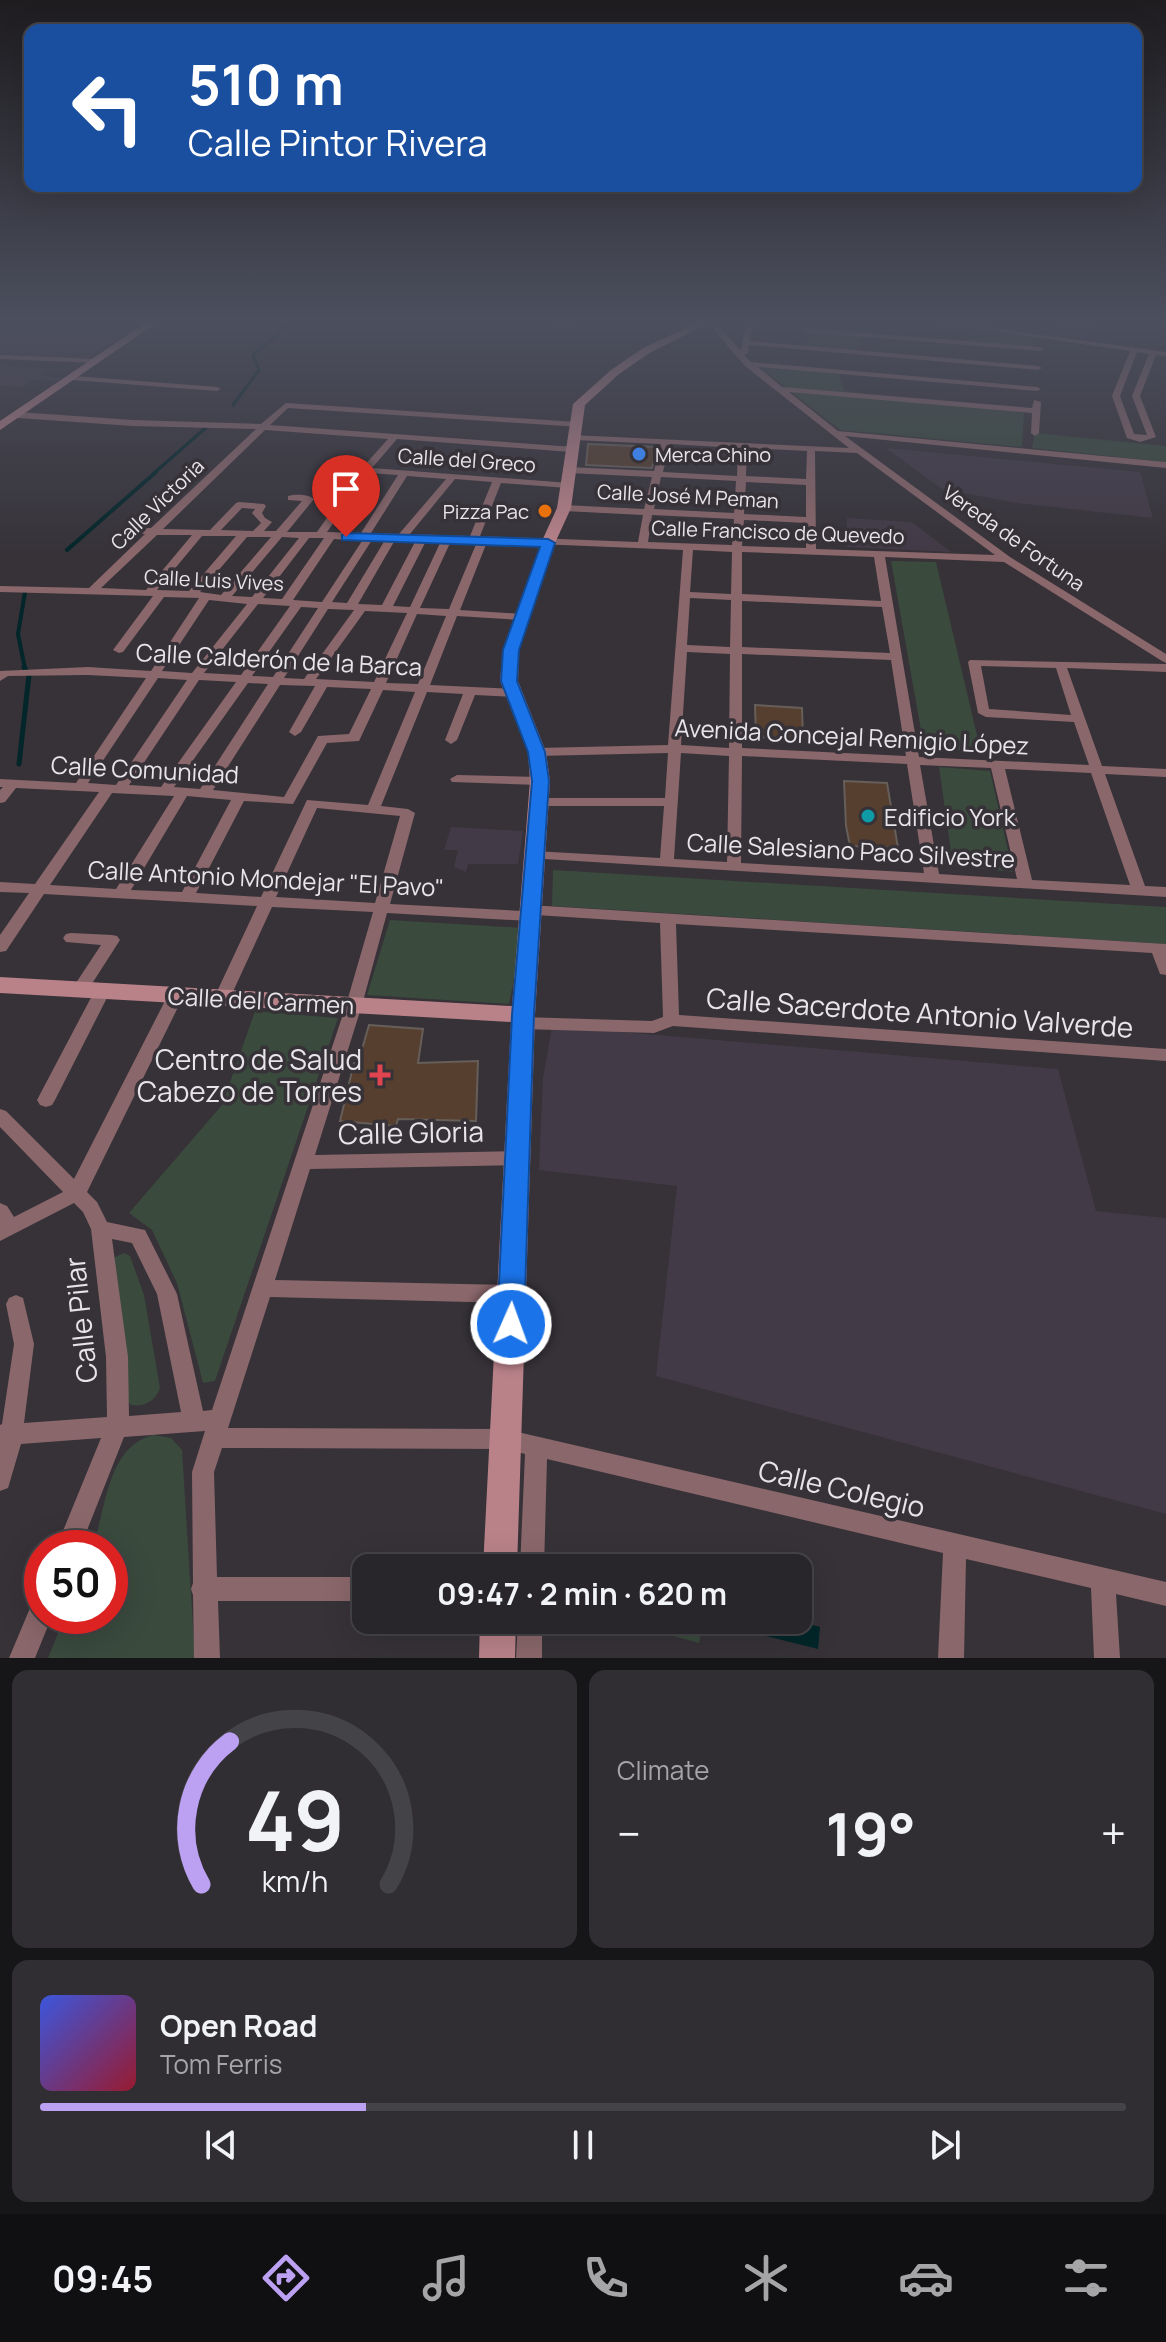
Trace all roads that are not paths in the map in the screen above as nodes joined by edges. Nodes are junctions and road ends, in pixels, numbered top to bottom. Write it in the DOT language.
graph roads {
  1 [pos="42,399"];
  2 [pos="583,399"];
  3 [pos="794,399"];
  4 [pos="901,399"];
  5 [pos="1037,399"];
  6 [pos="1117,399"];
  7 [pos="1137,399"];
  8 [pos="1036,411"];
  9 [pos="18,415"];
  10 [pos="0,426"];
  11 [pos="263,427"];
  12 [pos="835,433"];
  13 [pos="1035,433"];
  14 [pos="395,436"];
  15 [pos="574,437"];
  16 [pos="846,440"];
  17 [pos="666,442"];
  18 [pos="743,445"];
  19 [pos="811,448"];
  20 [pos="861,451"];
  21 [pos="1166,465"];
  22 [pos="365,470"];
  23 [pos="1166,471"];
  24 [pos="404,473"];
  25 [pos="659,476"];
  26 [pos="452,477"];
  27 [pos="568,478"];
  28 [pos="497,480"];
  29 [pos="741,480"];
  30 [pos="811,482"];
  31 [pos="291,498"];
  32 [pos="564,508"];
  33 [pos="646,512"];
  34 [pos="738,516"];
  35 [pos="140,519"];
  36 [pos="811,520"];
  37 [pos="152,532"];
  38 [pos="198,534"];
  39 [pos="212,534"];
  40 [pos="249,535"];
  41 [pos="280,536"];
  42 [pos="305,537"];
  43 [pos="325,537"];
  44 [pos="366,537"];
  45 [pos="397,537"];
  46 [pos="422,538"];
  47 [pos="447,539"];
  48 [pos="478,539"];
  49 [pos="548,543"];
  50 [pos="643,545"];
  51 [pos="688,546"];
  52 [pos="737,549"];
  53 [pos="811,552"];
  54 [pos="879,554"];
  55 [pos="1006,559"];
  56 [pos="0,589"];
  57 [pos="93,590"];
  58 [pos="114,592"];
  59 [pos="154,594"];
  60 [pos="192,594"];
  61 [pos="207,595"];
  62 [pos="685,595"];
  63 [pos="738,598"];
  64 [pos="224,599"];
  65 [pos="256,600"];
  66 [pos="292,603"];
  67 [pos="886,604"];
  68 [pos="326,605"];
  69 [pos="101,607"];
  70 [pos="356,607"];
  71 [pos="386,608"];
  72 [pos="414,610"];
  73 [pos="456,613"];
  74 [pos="522,617"];
  75 [pos="681,648"];
  76 [pos="119,650"];
  77 [pos="737,650"];
  78 [pos="896,657"];
  79 [pos="1166,659"];
  80 [pos="1060,664"];
  81 [pos="1166,668"];
  82 [pos="156,674"];
  83 [pos="196,676"];
  84 [pos="0,677"];
  85 [pos="247,679"];
  86 [pos="277,681"];
  87 [pos="308,682"];
  88 [pos="323,683"];
  89 [pos="378,686"];
  90 [pos="423,689"];
  91 [pos="470,691"];
  92 [pos="514,693"];
  93 [pos="1080,719"];
  94 [pos="295,732"];
  95 [pos="451,740"];
  96 [pos="675,749"];
  97 [pos="733,751"];
  98 [pos="537,752"];
  99 [pos="913,760"];
  100 [pos="997,764"];
  101 [pos="1097,769"];
  102 [pos="1166,773"];
  103 [pos="457,779"];
  104 [pos="540,781"];
  105 [pos="6,783"];
  106 [pos="80,786"];
  107 [pos="114,788"];
  108 [pos="165,791"];
  109 [pos="183,792"];
  110 [pos="204,793"];
  111 [pos="240,796"];
  112 [pos="0,799"];
  113 [pos="539,802"];
  114 [pos="671,802"];
  115 [pos="373,809"];
  116 [pos="533,855"];
  117 [pos="667,863"];
  118 [pos="734,866"];
  119 [pos="932,876"];
  120 [pos="1025,881"];
  121 [pos="0,887"];
  122 [pos="38,889"];
  123 [pos="1139,891"];
  124 [pos="1166,892"];
  125 [pos="120,895"];
  126 [pos="186,898"];
  127 [pos="267,902"];
  128 [pos="380,909"];
  129 [pos="529,913"];
  130 [pos="668,919"];
  131 [pos="7,928"];
  132 [pos="71,938"];
  133 [pos="0,947"];
  134 [pos="1162,949"];
  135 [pos="1166,970"];
  136 [pos="0,985"];
  137 [pos="92,990"];
  138 [pos="176,995"];
  139 [pos="222,998"];
  140 [pos="354,1005"];
  141 [pos="523,1019"];
  142 [pos="671,1020"];
  143 [pos="1166,1055"];
  144 [pos="46,1100"];
  145 [pos="0,1116"];
  146 [pos="519,1158"];
  147 [pos="303,1162"];
  148 [pos="77,1193"];
  149 [pos="4,1224"];
  150 [pos="101,1229"];
  151 [pos="263,1288"];
  152 [pos="512,1294"];
  153 [pos="16,1304"];
  154 [pos="194,1420"];
  155 [pos="118,1425"];
  156 [pos="217,1429"];
  157 [pos="6,1434"];
  158 [pos="505,1439"];
  159 [pos="536,1446"];
  160 [pos="0,1480"];
  161 [pos="75,1530"];
  162 [pos="955,1545"];
  163 [pos="501,1554"];
  164 [pos="532,1554"];
  165 [pos="1103,1579"];
  166 [pos="203,1589"];
  167 [pos="352,1589"];
  168 [pos="1166,1594"];
  169 [pos="32,1634"];
  170 [pos="498,1634"];
  171 [pos="530,1634"];
  172 [pos="22,1658"];
  173 [pos="207,1658"];
  174 [pos="497,1658"];
  175 [pos="529,1658"];
  176 [pos="951,1658"];
  177 [pos="1107,1658"];
  1 -- 9 [label="main road"];
  2 -- 15 [label="main road"];
  3 -- 12 [label="street"];
  4 -- 8 [label="street"];
  5 -- 8 [label="street"];
  6 -- 7 [label="street"];
  8 -- 13 [label="street"];
  9 -- 10 [label="main road"];
  9 -- 11 [label="street"];
  11 -- 14 [label="street"];
  11 -- 15 [label="street, Calle Victoria"];
  11 -- 37 [label="street, Calle Victoria"];
  12 -- 16 [label="street"];
  12 -- 21 [label="street"];
  14 -- 15 [label="street"];
  14 -- 22 [label="street"];
  15 -- 17 [label="street"];
  15 -- 27 [label="main road"];
  16 -- 20 [label="street, Vereda de Fortuna"];
  16 -- 23 [label="street"];
  17 -- 18 [label="street"];
  17 -- 25 [label="street"];
  18 -- 19 [label="street"];
  18 -- 29 [label="street"];
  19 -- 20 [label="street"];
  19 -- 30 [label="street"];
  20 -- 55 [label="street, Vereda de Fortuna"];
  22 -- 24 [label="street, Calle del Greco"];
  22 -- 43 [label="street"];
  24 -- 26 [label="street, Calle del Greco"];
  24 -- 44 [label="street"];
  25 -- 27 [label="street, Calle del Greco"];
  25 -- 29 [label="street, Calle del Greco"];
  25 -- 33 [label="street"];
  26 -- 28 [label="street, Calle del Greco"];
  26 -- 45 [label="street"];
  27 -- 28 [label="street, Calle del Greco"];
  27 -- 32 [label="main road"];
  28 -- 48 [label="street"];
  29 -- 30 [label="street, Calle del Greco"];
  29 -- 34 [label="street"];
  30 -- 36 [label="street"];
  31 -- 41 [label="street"];
  32 -- 33 [label="street, Calle José M Peman"];
  32 -- 49 [label="main road"];
  33 -- 34 [label="street, Calle José M Peman"];
  33 -- 50 [label="street"];
  34 -- 36 [label="street, Calle José M Peman"];
  34 -- 52 [label="street"];
  35 -- 37 [label="street, Calle Francisco de Quevedo"];
  36 -- 53 [label="street"];
  37 -- 38 [label="street, Calle Francisco de Quevedo"];
  37 -- 57 [label="street, Calle Victoria"];
  38 -- 39 [label="street, Calle Francisco de Quevedo"];
  38 -- 59 [label="street"];
  39 -- 40 [label="street, Calle Francisco de Quevedo"];
  39 -- 40 [label="street"];
  40 -- 41 [label="street, Calle Francisco de Quevedo"];
  40 -- 60 [label="street"];
  41 -- 42 [label="street, Calle Francisco de Quevedo"];
  41 -- 64 [label="street"];
  42 -- 43 [label="street, Calle Francisco de Quevedo"];
  42 -- 65 [label="street"];
  43 -- 44 [label="street, Calle Francisco de Quevedo"];
  43 -- 66 [label="street"];
  44 -- 45 [label="street, Calle Francisco de Quevedo"];
  44 -- 68 [label="street"];
  45 -- 46 [label="street, Calle Francisco de Quevedo"];
  45 -- 70 [label="street"];
  46 -- 47 [label="street, Calle Francisco de Quevedo"];
  46 -- 71 [label="street"];
  47 -- 48 [label="street, Calle Francisco de Quevedo"];
  47 -- 72 [label="street"];
  48 -- 49 [label="street, Calle Francisco de Quevedo"];
  48 -- 73 [label="street"];
  49 -- 50 [label="street, Calle Francisco de Quevedo"];
  49 -- 74 [label="main road"];
  50 -- 51 [label="street, Calle Francisco de Quevedo"];
  51 -- 52 [label="street, Calle Francisco de Quevedo"];
  51 -- 62 [label="street"];
  52 -- 53 [label="street, Calle Francisco de Quevedo"];
  52 -- 63 [label="street"];
  53 -- 54 [label="street, Calle Francisco de Quevedo"];
  54 -- 55 [label="street, Calle Francisco de Quevedo"];
  54 -- 67 [label="street"];
  55 -- 79 [label="street, Vereda de Fortuna"];
  56 -- 57 [label="street, Calle Luis Vives"];
  57 -- 58 [label="street, Calle Luis Vives"];
  58 -- 59 [label="street, Calle Luis Vives"];
  58 -- 69 [label="street"];
  59 -- 60 [label="street, Calle Luis Vives"];
  59 -- 76 [label="street"];
  60 -- 61 [label="street, Calle Luis Vives"];
  61 -- 64 [label="street, Calle Luis Vives"];
  61 -- 82 [label="street"];
  62 -- 63 [label="street"];
  62 -- 75 [label="street"];
  63 -- 67 [label="street"];
  63 -- 77 [label="street"];
  64 -- 65 [label="street, Calle Luis Vives"];
  65 -- 66 [label="street, Calle Luis Vives"];
  65 -- 83 [label="street"];
  66 -- 68 [label="street, Calle Luis Vives"];
  66 -- 85 [label="street"];
  67 -- 78 [label="street"];
  68 -- 70 [label="street, Calle Luis Vives"];
  68 -- 86 [label="street"];
  70 -- 71 [label="street, Calle Luis Vives"];
  70 -- 87 [label="street"];
  71 -- 72 [label="street, Calle Luis Vives"];
  72 -- 73 [label="street, Calle Luis Vives"];
  72 -- 89 [label="street"];
  73 -- 74 [label="street, Calle Luis Vives"];
  73 -- 90 [label="street"];
  74 -- 92 [label="main road"];
  75 -- 77 [label="street"];
  75 -- 96 [label="street"];
  77 -- 78 [label="street"];
  77 -- 97 [label="street"];
  78 -- 99 [label="street"];
  80 -- 81 [label="street"];
  80 -- 93 [label="street"];
  80 -- 93 [label="street"];
  82 -- 83 [label="street, Calle Calderón de la Barca"];
  82 -- 84 [label="street, Calle Calderón de la Barca"];
  82 -- 106 [label="street"];
  83 -- 85 [label="street, Calle Calderón de la Barca"];
  83 -- 107 [label="street"];
  85 -- 86 [label="street, Calle Calderón de la Barca"];
  85 -- 108 [label="street"];
  86 -- 87 [label="street, Calle Calderón de la Barca"];
  86 -- 110 [label="street"];
  87 -- 88 [label="street, Calle Calderón de la Barca"];
  88 -- 89 [label="street, Calle Calderón de la Barca"];
  88 -- 94 [label="street"];
  89 -- 90 [label="street, Calle Calderón de la Barca"];
  89 -- 111 [label="street, Calle Comunidad"];
  90 -- 91 [label="street, Calle Calderón de la Barca"];
  90 -- 115 [label="street"];
  91 -- 92 [label="street, Calle Calderón de la Barca"];
  91 -- 95 [label="street"];
  92 -- 98 [label="main road"];
  93 -- 101 [label="street"];
  96 -- 97 [label="street, Avenida Concejal Remigio López"];
  96 -- 98 [label="street, Avenida Concejal Remigio López"];
  96 -- 114 [label="street"];
  97 -- 99 [label="street, Avenida Concejal Remigio López"];
  97 -- 118 [label="street"];
  98 -- 104 [label="main road"];
  99 -- 100 [label="street, Avenida Concejal Remigio López"];
  99 -- 119 [label="street"];
  100 -- 101 [label="street, Avenida Concejal Remigio López"];
  100 -- 120 [label="street"];
  101 -- 102 [label="street, Avenida Concejal Remigio López"];
  101 -- 123 [label="street"];
  103 -- 104 [label="street"];
  104 -- 113 [label="main road"];
  105 -- 106 [label="street, Calle Comunidad"];
  105 -- 112 [label="street"];
  106 -- 107 [label="street, Calle Comunidad"];
  107 -- 108 [label="street, Calle Comunidad"];
  107 -- 122 [label="street"];
  108 -- 109 [label="street, Calle Comunidad"];
  109 -- 110 [label="street, Calle Comunidad"];
  109 -- 125 [label="street"];
  110 -- 111 [label="street, Calle Comunidad"];
  111 -- 126 [label="street"];
  113 -- 114 [label="street"];
  113 -- 116 [label="main road"];
  114 -- 117 [label="street"];
  115 -- 127 [label="street"];
  115 -- 128 [label="street"];
  116 -- 117 [label="street, Calle Salesiano Paco Silvestre"];
  116 -- 129 [label="main road"];
  117 -- 118 [label="street, Calle Salesiano Paco Silvestre"];
  118 -- 119 [label="street, Calle Salesiano Paco Silvestre"];
  119 -- 120 [label="street, Calle Salesiano Paco Silvestre"];
  120 -- 123 [label="street, Calle Salesiano Paco Silvestre"];
  121 -- 122 [label="street, Calle Antonio Mondejar \"El Pavo\""];
  122 -- 125 [label="street, Calle Antonio Mondejar \"El Pavo\""];
  122 -- 131 [label="street"];
  123 -- 124 [label="street, Calle Salesiano Paco Silvestre"];
  125 -- 126 [label="street, Calle Antonio Mondejar \"El Pavo\""];
  126 -- 127 [label="street, Calle Antonio Mondejar \"El Pavo\""];
  127 -- 128 [label="street, Calle Antonio Mondejar \"El Pavo\""];
  127 -- 139 [label="street"];
  128 -- 129 [label="street, Calle Antonio Mondejar \"El Pavo\""];
  128 -- 140 [label="street"];
  129 -- 130 [label="street, Calle Antonio Mondejar \"El Pavo\""];
  129 -- 141 [label="main road"];
  130 -- 134 [label="street, Calle Antonio Mondejar \"El Pavo\""];
  130 -- 142 [label="street"];
  131 -- 133 [label="street"];
  132 -- 137 [label="street"];
  134 -- 135 [label="street"];
  136 -- 137 [label="main road, Calle del Carmen"];
  137 -- 138 [label="main road, Calle del Carmen"];
  137 -- 144 [label="street"];
  138 -- 139 [label="main road, Calle del Carmen"];
  138 -- 148 [label="street"];
  139 -- 140 [label="main road, Calle del Carmen"];
  140 -- 141 [label="main road, Calle del Carmen"];
  140 -- 147 [label="street"];
  141 -- 142 [label="street, Calle Sacerdote Antonio Valverde"];
  141 -- 146 [label="main road"];
  142 -- 143 [label="street, Calle Sacerdote Antonio Valverde"];
  145 -- 148 [label="street, Calle Pilar"];
  146 -- 147 [label="street, Calle Gloria"];
  146 -- 152 [label="main road"];
  147 -- 151 [label="street"];
  148 -- 149 [label="street"];
  148 -- 150 [label="street, Calle Pilar"];
  150 -- 154 [label="street"];
  150 -- 155 [label="street, Calle Pilar"];
  151 -- 152 [label="street"];
  151 -- 156 [label="street"];
  152 -- 158 [label="main road"];
  153 -- 157 [label="street"];
  154 -- 155 [label="street, Calle Colegio"];
  154 -- 156 [label="street, Calle Colegio"];
  155 -- 157 [label="street, Calle Colegio"];
  155 -- 161 [label="street, Calle Pilar"];
  156 -- 158 [label="street, Calle Colegio"];
  156 -- 166 [label="street"];
  157 -- 160 [label="street"];
  158 -- 159 [label="street, Calle Colegio"];
  158 -- 163 [label="main road"];
  159 -- 162 [label="street, Calle Colegio"];
  159 -- 164 [label="street"];
  162 -- 165 [label="street, Calle Colegio"];
  162 -- 176 [label="street"];
  165 -- 168 [label="street, Calle Colegio"];
  165 -- 177 [label="street"];
  166 -- 167 [label="street"];
  166 -- 173 [label="street"];
  169 -- 172 [label="street"];
  170 -- 174 [label="main road"];
  171 -- 175 [label="street"];
}
